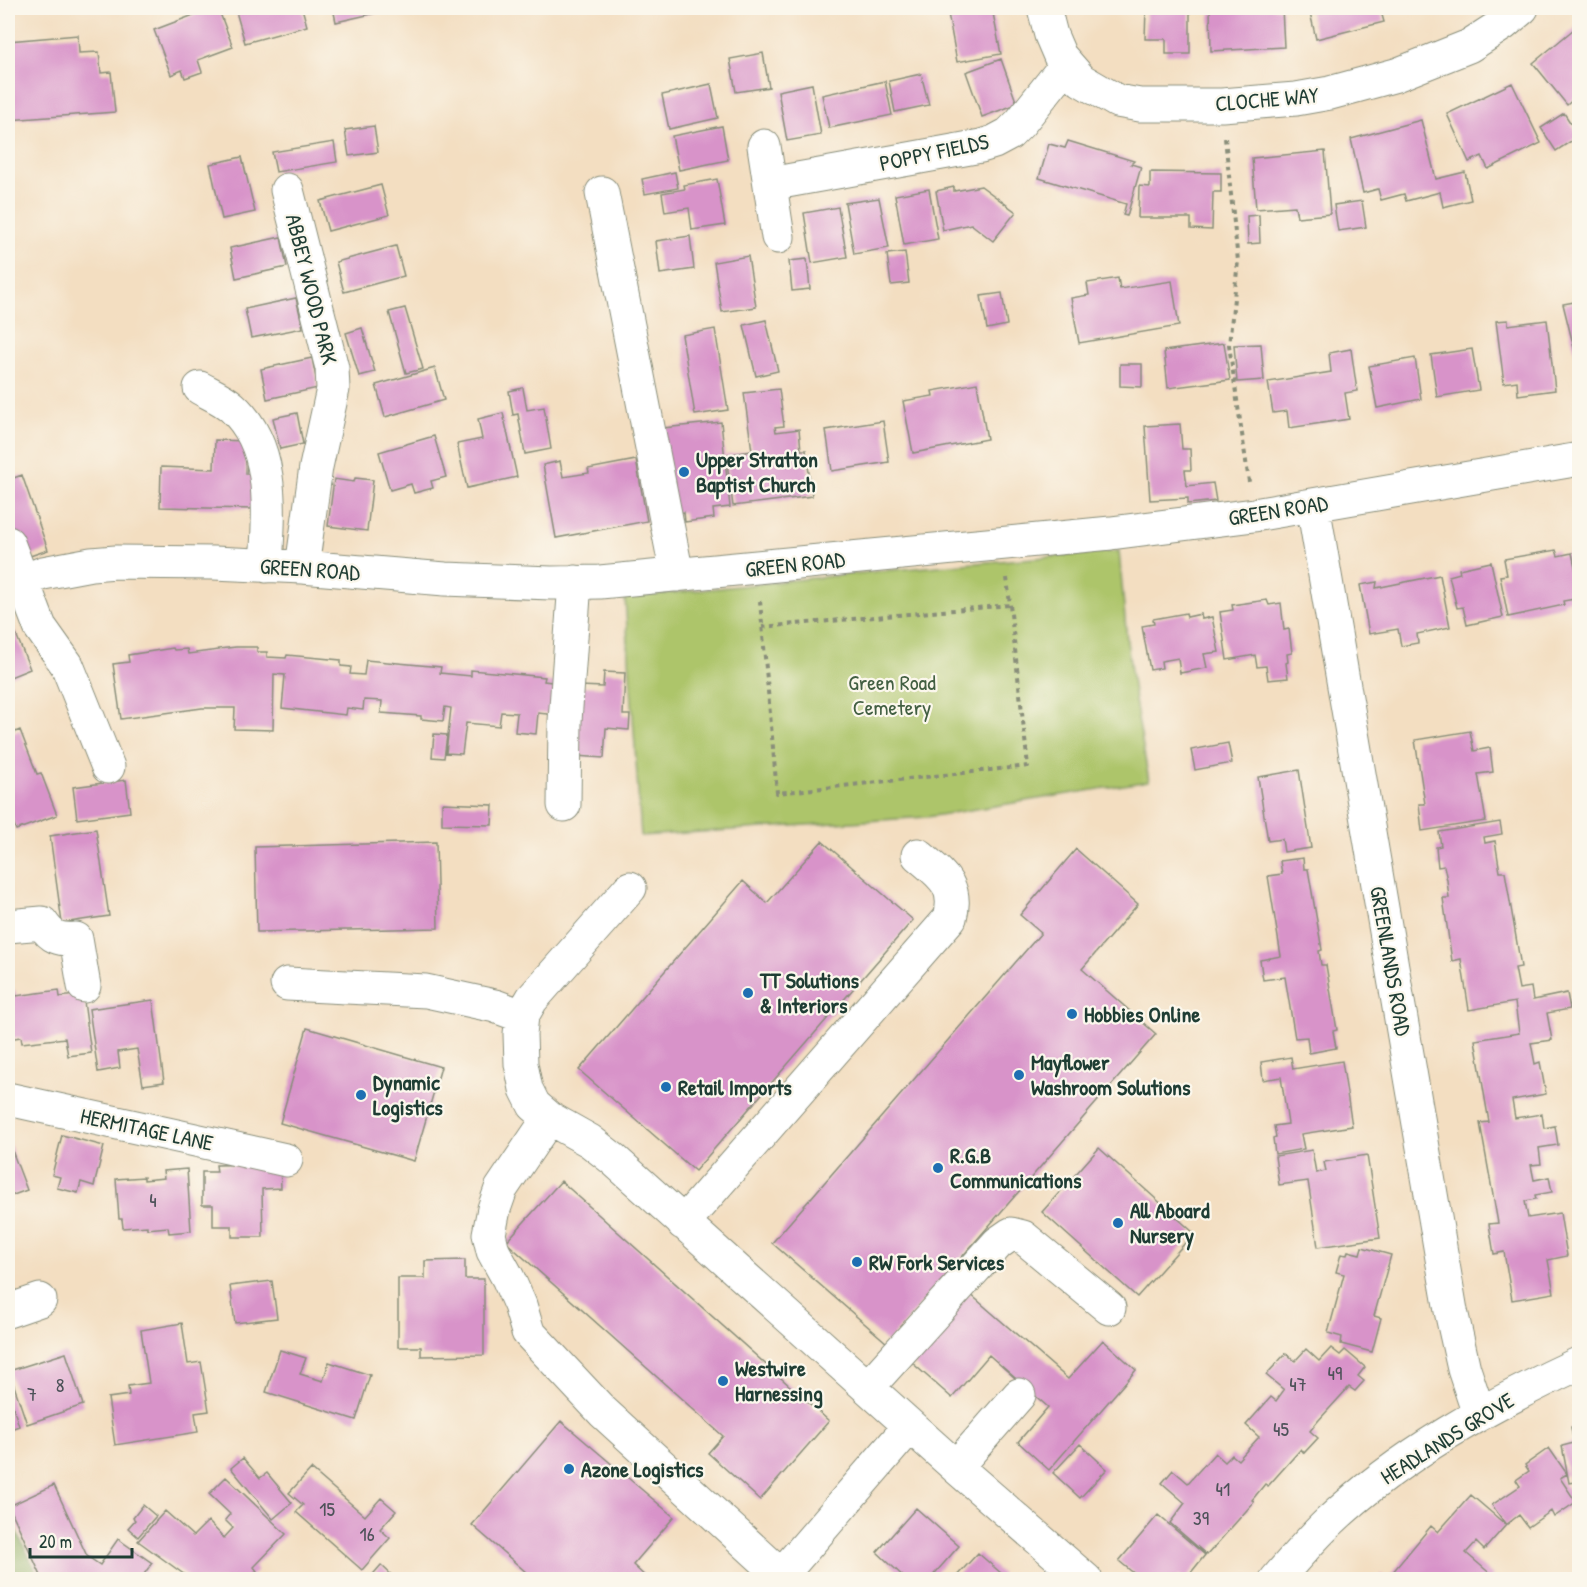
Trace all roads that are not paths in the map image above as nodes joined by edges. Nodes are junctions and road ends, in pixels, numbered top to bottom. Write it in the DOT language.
graph roads {
  1 [pos="1044,8"];
  2 [pos="1522,8"];
  3 [pos="1066,65"];
  4 [pos="764,146"];
  5 [pos="770,184"];
  6 [pos="287,190"];
  7 [pos="602,193"];
  8 [pos="778,237"];
  9 [pos="200,388"];
  10 [pos="1580,459"];
  11 [pos="1313,505"];
  12 [pos="8,543"];
  13 [pos="266,566"];
  14 [pos="302,567"];
  15 [pos="677,575"];
  16 [pos="575,582"];
  17 [pos="15,584"];
  18 [pos="108,767"];
  19 [pos="564,806"];
  20 [pos="918,855"];
  21 [pos="630,888"];
  22 [pos="8,926"];
  23 [pos="287,984"];
  24 [pos="84,986"];
  25 [pos="522,1016"];
  26 [pos="8,1099"];
  27 [pos="549,1118"];
  28 [pos="286,1160"];
  29 [pos="683,1223"];
  30 [pos="40,1300"];
  31 [pos="1109,1308"];
  32 [pos="8,1311"];
  33 [pos="1580,1363"];
  34 [pos="868,1387"];
  35 [pos="1019,1395"];
  36 [pos="1479,1414"];
  37 [pos="910,1426"];
  38 [pos="956,1467"];
  39 [pos="779,1577"];
  40 [pos="1086,1580"];
  41 [pos="1276,1580"];
  1 -- 3 [label="street, CLOCHE WAY"];
  2 -- 3 [label="street, CLOCHE WAY"];
  3 -- 5 [label="street, POPPY FIELDS"];
  4 -- 5 [label="street"];
  5 -- 8 [label="street"];
  6 -- 14 [label="street, ABBEY WOOD PARK"];
  7 -- 15 [label="street"];
  9 -- 13 [label="street"];
  10 -- 11 [label="street, GREEN ROAD"];
  11 -- 15 [label="street, GREEN ROAD"];
  11 -- 36 [label="street, GREENLANDS ROAD"];
  12 -- 17 [label="street"];
  13 -- 14 [label="street, GREEN ROAD"];
  13 -- 17 [label="street, GREEN ROAD"];
  14 -- 16 [label="street, GREEN ROAD"];
  15 -- 16 [label="street, GREEN ROAD"];
  16 -- 19 [label="street"];
  17 -- 18 [label="street"];
  20 -- 29 [label="street"];
  21 -- 25 [label="street"];
  22 -- 24 [label="street"];
  23 -- 25 [label="street"];
  25 -- 27 [label="street"];
  26 -- 28 [label="street, HERMITAGE LANE"];
  27 -- 29 [label="street"];
  27 -- 39 [label="street"];
  29 -- 34 [label="street"];
  30 -- 32 [label="street"];
  31 -- 34 [label="street"];
  33 -- 36 [label="street, HEADLANDS GROVE"];
  34 -- 37 [label="street"];
  35 -- 38 [label="street"];
  36 -- 41 [label="street, HEADLANDS GROVE"];
  37 -- 38 [label="street"];
  37 -- 39 [label="street"];
  38 -- 40 [label="street"];
}
